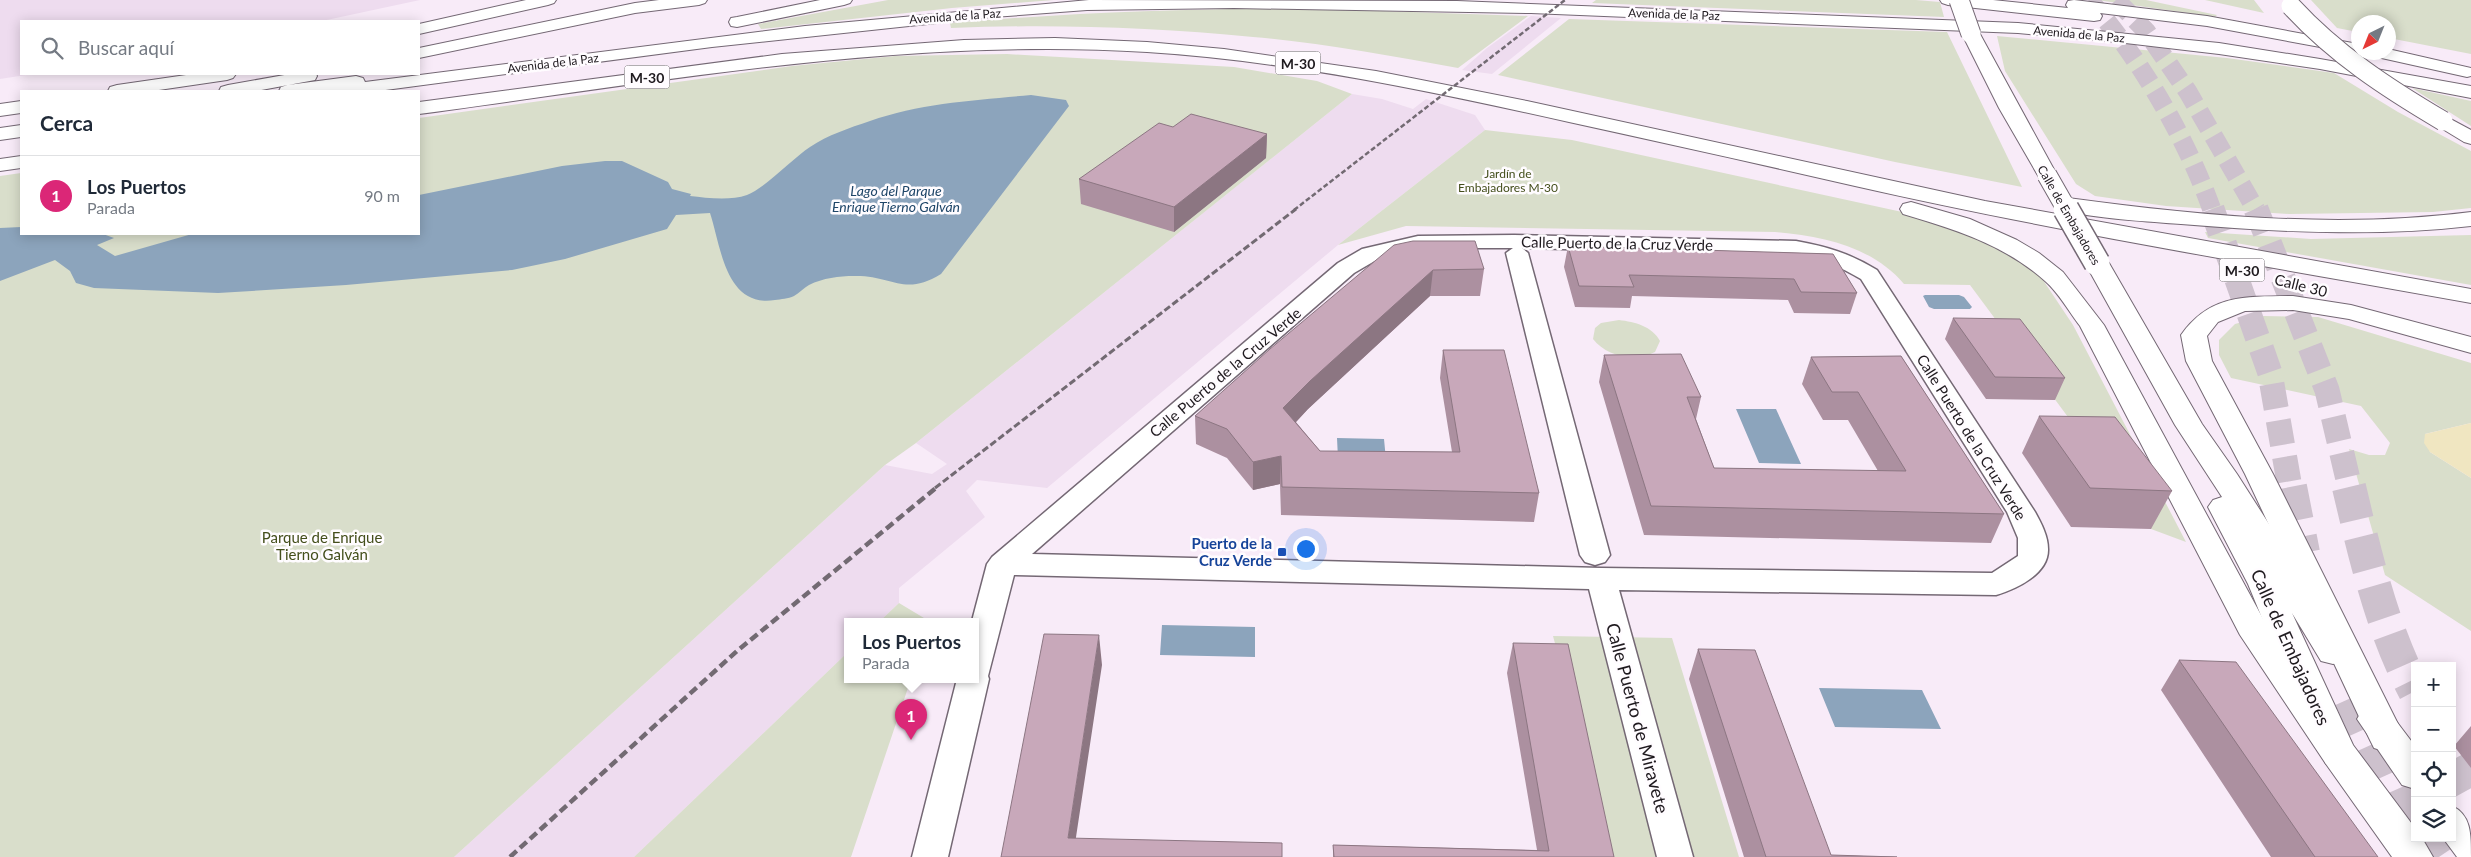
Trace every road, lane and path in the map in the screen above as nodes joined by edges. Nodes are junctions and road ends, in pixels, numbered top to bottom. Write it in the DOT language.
graph roads {
  1 [pos="548,0"];
  2 [pos="662,0"];
  3 [pos="699,0"];
  4 [pos="844,0"];
  5 [pos="1948,0"];
  6 [pos="1959,0"];
  7 [pos="2024,0"];
  8 [pos="2172,0"];
  9 [pos="2288,3"];
  10 [pos="420,29"];
  11 [pos="2351,37"];
  12 [pos="420,38"];
  13 [pos="2396,47"];
  14 [pos="2351,48"];
  15 [pos="420,53"];
  16 [pos="2396,56"];
  17 [pos="2471,62"];
  18 [pos="420,73"];
  19 [pos="2471,73"];
  20 [pos="195,75"];
  21 [pos="221,75"];
  22 [pos="312,75"];
  23 [pos="404,75"];
  24 [pos="2471,87"];
  25 [pos="116,90"];
  26 [pos="123,90"];
  27 [pos="233,90"];
  28 [pos="295,90"];
  29 [pos="345,90"];
  30 [pos="2471,92"];
  31 [pos="420,96"];
  32 [pos="20,107"];
  33 [pos="420,108"];
  34 [pos="0,110"];
  35 [pos="20,121"];
  36 [pos="0,124"];
  37 [pos="20,131"];
  38 [pos="0,134"];
  39 [pos="2471,138"];
  40 [pos="20,149"];
  41 [pos="1714,149"];
  42 [pos="0,152"];
  43 [pos="20,162"];
  44 [pos="0,165"];
  45 [pos="2013,213"];
  46 [pos="2471,219"];
  47 [pos="1517,253"];
  48 [pos="2471,296"];
  49 [pos="2471,331"];
  50 [pos="2471,345"];
  51 [pos="2189,425"];
  52 [pos="1002,564"];
  53 [pos="1598,567"];
  54 [pos="979,654"];
  55 [pos="971,683"];
  56 [pos="2387,738"];
  57 [pos="2339,754"];
  58 [pos="2411,769"];
  59 [pos="2456,827"];
  60 [pos="2471,846"];
  61 [pos="930,857"];
  62 [pos="1675,857"];
  63 [pos="2414,857"];
  1 -- 10 [label="main road"];
  2 -- 12 [label="main road"];
  3 -- 15 [label="main road"];
  4 -- 18 [label="main road"];
  5 -- 24 [label="main road"];
  6 -- 51 [label="main road, Calle de Embajadores, bridge"];
  7 -- 14 [label="main road"];
  8 -- 11 [label="main road"];
  9 -- 39 [label="main road, bridge"];
  13 -- 17 [label="main road"];
  16 -- 19 [label="main road"];
  20 -- 25 [label="main road"];
  21 -- 26 [label="main road"];
  22 -- 27 [label="main road"];
  23 -- 28 [label="main road"];
  29 -- 30 [label="main road, Avenida de la Paz / M-30"];
  31 -- 46 [label="main road"];
  32 -- 34 [label="main road"];
  33 -- 41 [label="main road, Avenida de la Paz / M-30"];
  35 -- 36 [label="main road"];
  37 -- 38 [label="main road"];
  40 -- 42 [label="main road"];
  41 -- 45 [label="main road, Avenida de la Paz / M-30"];
  41 -- 57 [label="main road"];
  43 -- 44 [label="main road"];
  45 -- 48 [label="main road"];
  45 -- 49 [label="main road, Calle 30 / M-30"];
  47 -- 53 [label="street, Calle Puerto de Miravete"];
  50 -- 56 [label="main road"];
  51 -- 56 [label="main road, Calle de Embajadores"];
  51 -- 57 [label="main road, Calle de Embajadores"];
  52 -- 53 [label="street, Calle Puerto de la Cruz Verde"];
  52 -- 53 [label="street, Calle Puerto de la Cruz Verde"];
  52 -- 54 [label="street"];
  53 -- 62 [label="street, Calle Puerto de Miravete"];
  55 -- 61 [label="street"];
  56 -- 58 [label="main road, Calle de Embajadores"];
  57 -- 63 [label="main road, Calle de Embajadores"];
  59 -- 60 [label="main road"];
}
